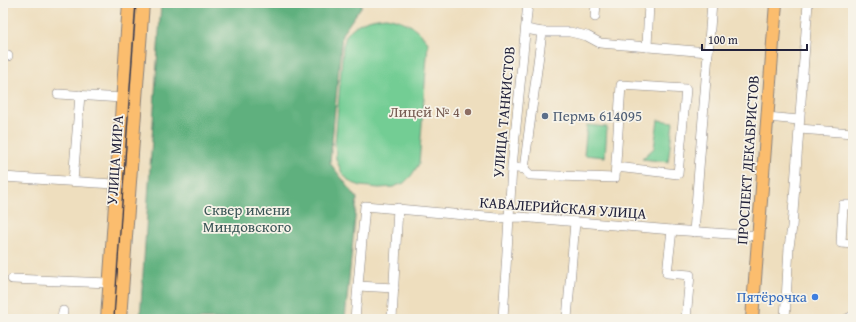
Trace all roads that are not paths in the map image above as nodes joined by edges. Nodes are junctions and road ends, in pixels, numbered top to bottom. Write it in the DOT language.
graph roads {
  1 [pos="129,3"];
  2 [pos="143,3"];
  3 [pos="528,3"];
  4 [pos="596,3"];
  5 [pos="649,3"];
  6 [pos="712,3"];
  7 [pos="776,3"];
  8 [pos="808,3"];
  9 [pos="595,17"];
  10 [pos="526,29"];
  11 [pos="542,32"];
  12 [pos="647,47"];
  13 [pos="708,52"];
  14 [pos="58,94"];
  15 [pos="80,95"];
  16 [pos="122,98"];
  17 [pos="767,117"];
  18 [pos="799,124"];
  19 [pos="853,133"];
  20 [pos="616,167"];
  21 [pos="512,168"];
  22 [pos="524,169"];
  23 [pos="3,177"];
  24 [pos="73,181"];
  25 [pos="116,185"];
  26 [pos="130,186"];
  27 [pos="853,205"];
  28 [pos="398,208"];
  29 [pos="509,217"];
  30 [pos="575,222"];
  31 [pos="672,230"];
  32 [pos="694,232"];
  33 [pos="758,236"];
  34 [pos="853,244"];
  35 [pos="12,279"];
  36 [pos="109,283"];
  37 [pos="361,286"];
  38 [pos="394,288"];
  39 [pos="853,316"];
  40 [pos="107,319"];
  41 [pos="120,319"];
  42 [pos="355,319"];
  43 [pos="361,319"];
  44 [pos="392,319"];
  45 [pos="502,319"];
  46 [pos="567,319"];
  47 [pos="686,319"];
  48 [pos="752,319"];
  49 [pos="785,319"];
  50 [pos="847,319"];
  1 -- 16 [label="main road, УЛИЦА МИРА"];
  2 -- 26 [label="main road, УЛИЦА МИРА"];
  3 -- 10 [label="street, УЛИЦА ТАНКИСТОВ"];
  4 -- 9 [label="street"];
  5 -- 12 [label="street"];
  6 -- 13 [label="street"];
  7 -- 17 [label="main road, ПРОСПЕКТ ДЕКАБРИСТОВ"];
  8 -- 18 [label="street"];
  10 -- 11 [label="street"];
  10 -- 21 [label="street, УЛИЦА ТАНКИСТОВ"];
  11 -- 12 [label="street"];
  11 -- 22 [label="street"];
  12 -- 13 [label="street"];
  13 -- 32 [label="street"];
  14 -- 15 [label="street"];
  15 -- 16 [label="street"];
  15 -- 24 [label="street"];
  16 -- 25 [label="main road, УЛИЦА МИРА"];
  17 -- 18 [label="street"];
  17 -- 33 [label="main road, ПРОСПЕКТ ДЕКАБРИСТОВ"];
  18 -- 19 [label="street"];
  18 -- 49 [label="street"];
  20 -- 20 [label="street"];
  20 -- 22 [label="street"];
  21 -- 22 [label="street"];
  21 -- 29 [label="street, УЛИЦА ТАНКИСТОВ"];
  23 -- 24 [label="street"];
  24 -- 25 [label="street"];
  25 -- 26 [label="street"];
  25 -- 36 [label="main road, УЛИЦА МИРА"];
  26 -- 41 [label="main road, УЛИЦА МИРА"];
  27 -- 34 [label="street"];
  28 -- 29 [label="street, КАВАЛЕРИЙСКАЯ УЛИЦА"];
  28 -- 37 [label="street, КАВАЛЕРИЙСКАЯ УЛИЦА"];
  28 -- 38 [label="street"];
  29 -- 30 [label="street, КАВАЛЕРИЙСКАЯ УЛИЦА"];
  29 -- 45 [label="street, УЛИЦА ТАНКИСТОВ"];
  30 -- 31 [label="street, КАВАЛЕРИЙСКАЯ УЛИЦА"];
  30 -- 46 [label="street"];
  31 -- 32 [label="street, КАВАЛЕРИЙСКАЯ УЛИЦА"];
  31 -- 47 [label="street"];
  32 -- 33 [label="street, КАВАЛЕРИЙСКАЯ УЛИЦА"];
  33 -- 48 [label="main road, ПРОСПЕКТ ДЕКАБРИСТОВ"];
  35 -- 36 [label="street"];
  36 -- 40 [label="main road, УЛИЦА МИРА"];
  37 -- 38 [label="street"];
  37 -- 42 [label="street"];
  37 -- 43 [label="street"];
  38 -- 44 [label="street"];
  39 -- 50 [label="street"];
}
